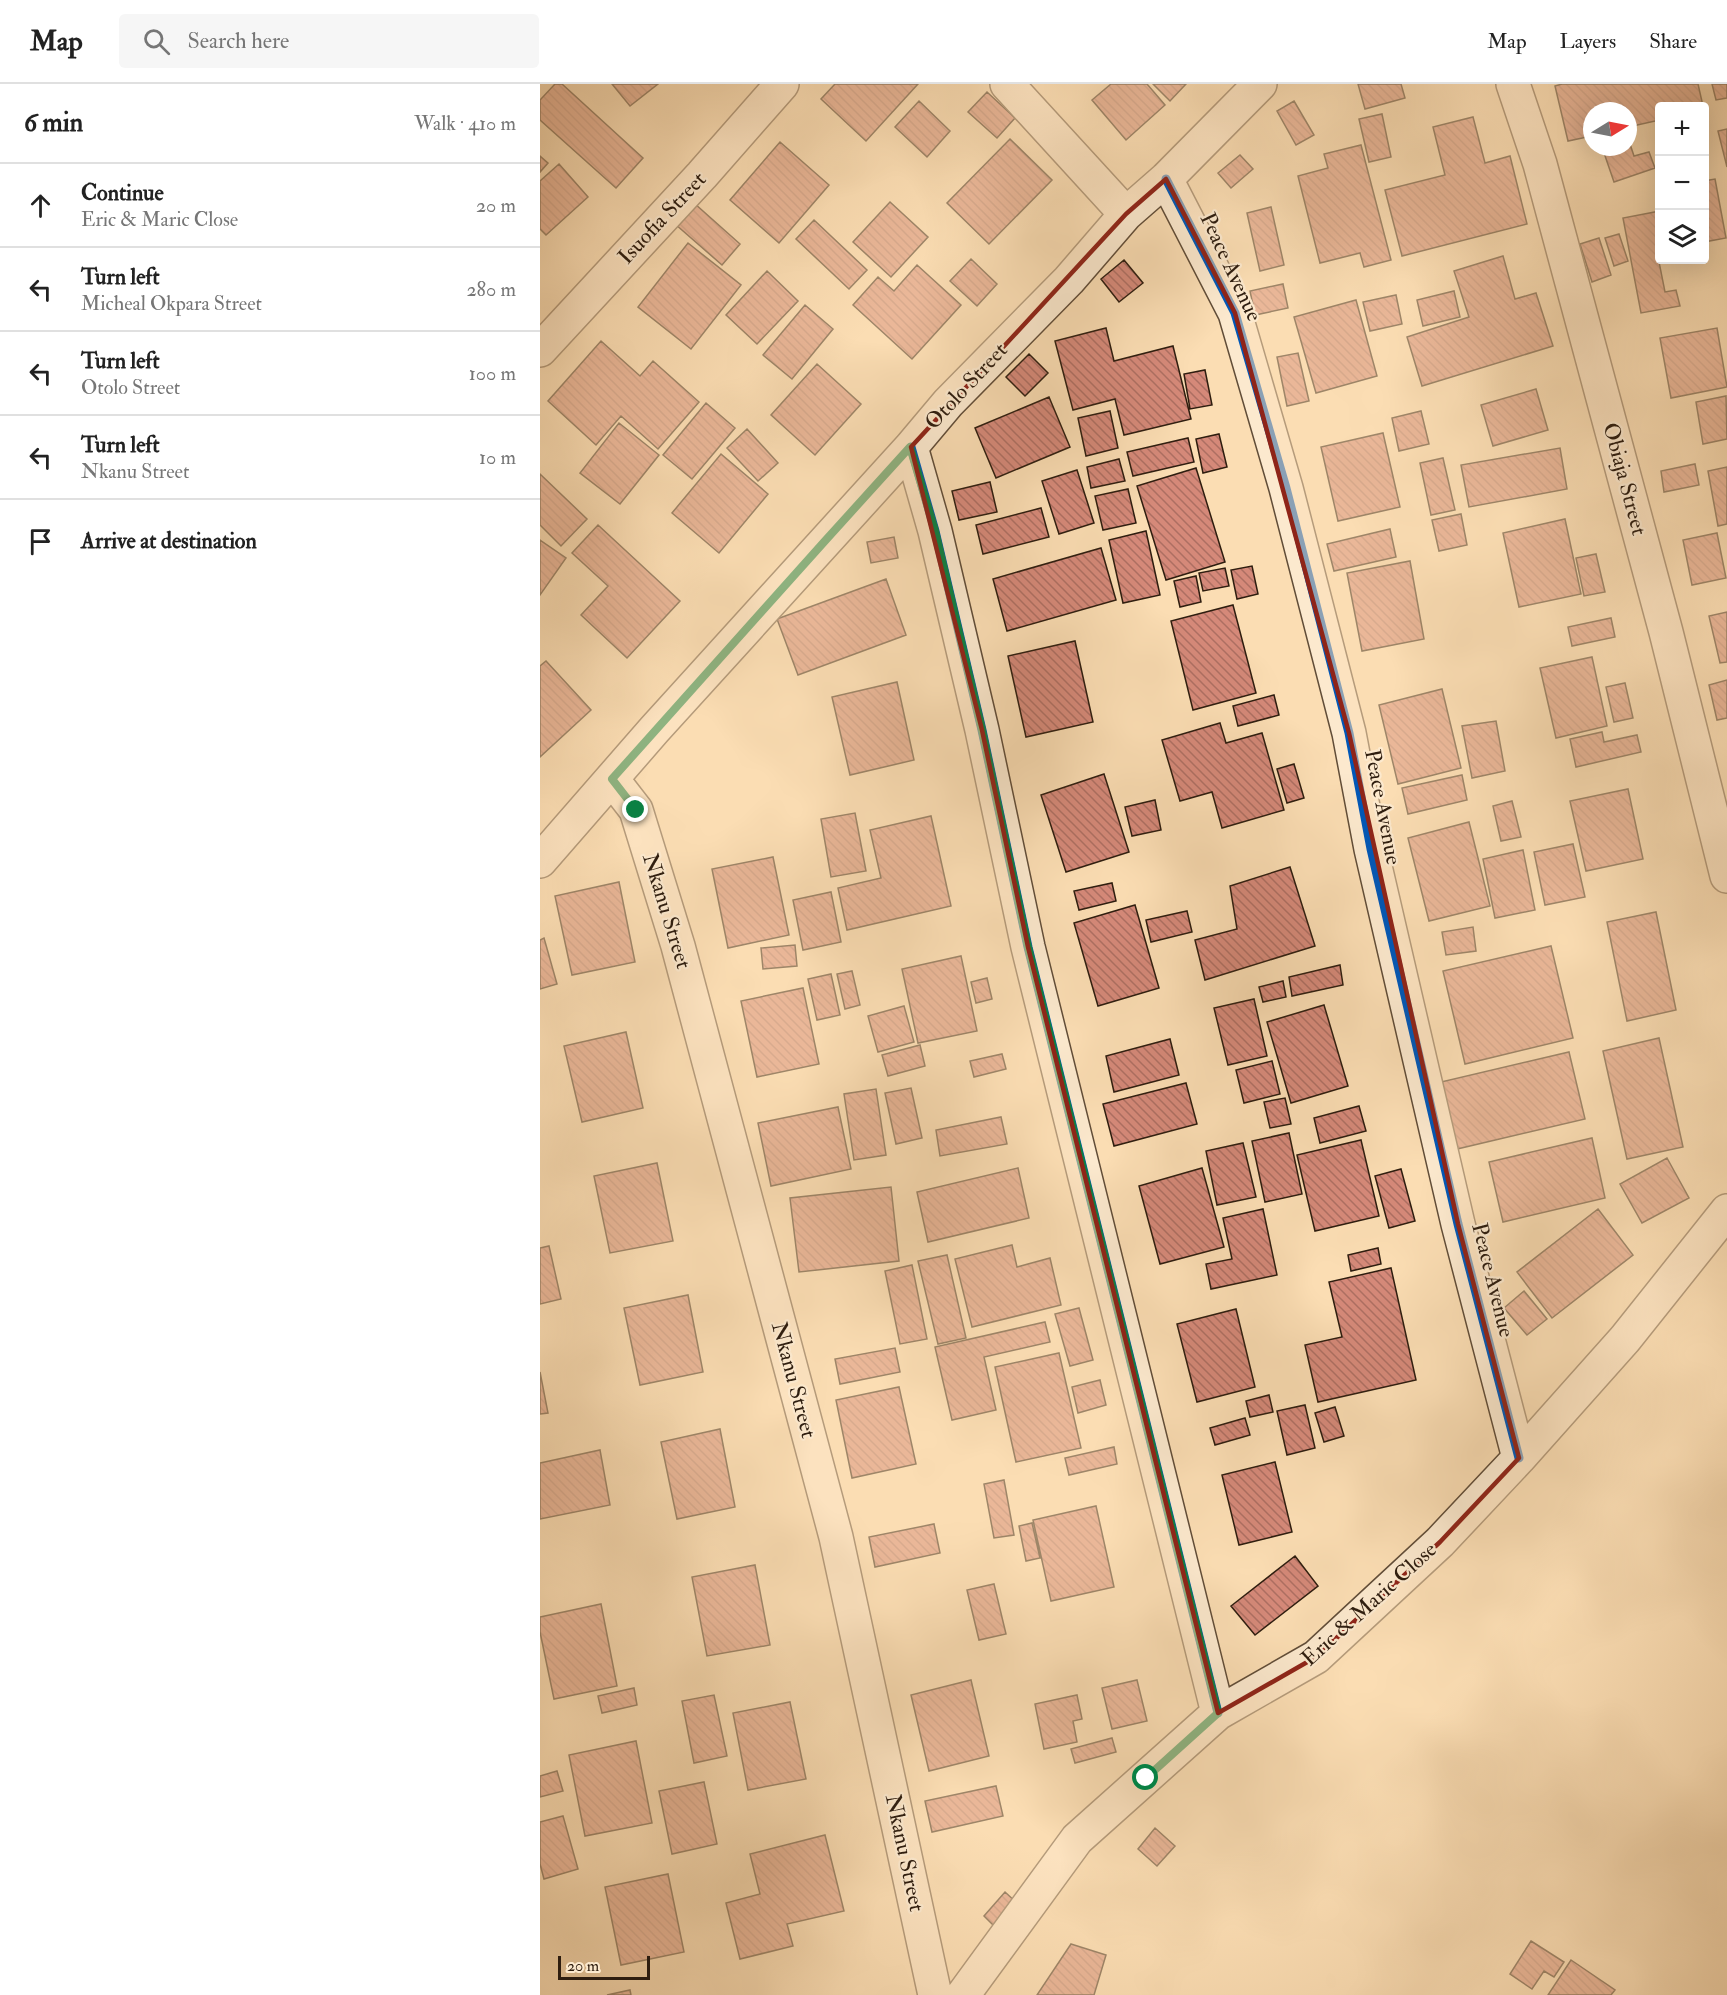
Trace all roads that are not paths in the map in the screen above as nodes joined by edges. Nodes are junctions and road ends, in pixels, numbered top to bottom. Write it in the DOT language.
graph roads {
  1 [pos="782,84"];
  2 [pos="1007,84"];
  3 [pos="1260,84"];
  4 [pos="1513,84"];
  5 [pos="1166,179"];
  6 [pos="1126,214"];
  7 [pos="540,350"];
  8 [pos="910,447"];
  9 [pos="612,779"];
  10 [pos="540,861"];
  11 [pos="1727,876"];
  12 [pos="1727,1211"];
  13 [pos="1519,1458"];
  14 [pos="1218,1713"];
  15 [pos="935,1995"];
  16 [pos="963,1995"];
  1 -- 7 [label="street, Isuofia Street"];
  2 -- 6 [label="street"];
  3 -- 5 [label="street, Otolo Street"];
  4 -- 11 [label="street, Obiaja Street"];
  5 -- 6 [label="street, Otolo Street"];
  5 -- 13 [label="street, Peace Avenue"];
  6 -- 8 [label="street, Otolo Street"];
  8 -- 9 [label="street, Otolo Street"];
  8 -- 14 [label="street"];
  9 -- 10 [label="street, Otolo Street"];
  9 -- 15 [label="street, Nkanu Street"];
  12 -- 13 [label="street, Eric & Maric Close"];
  13 -- 14 [label="street, Eric & Maric Close"];
  14 -- 16 [label="street, Eric & Maric Close"];
}
